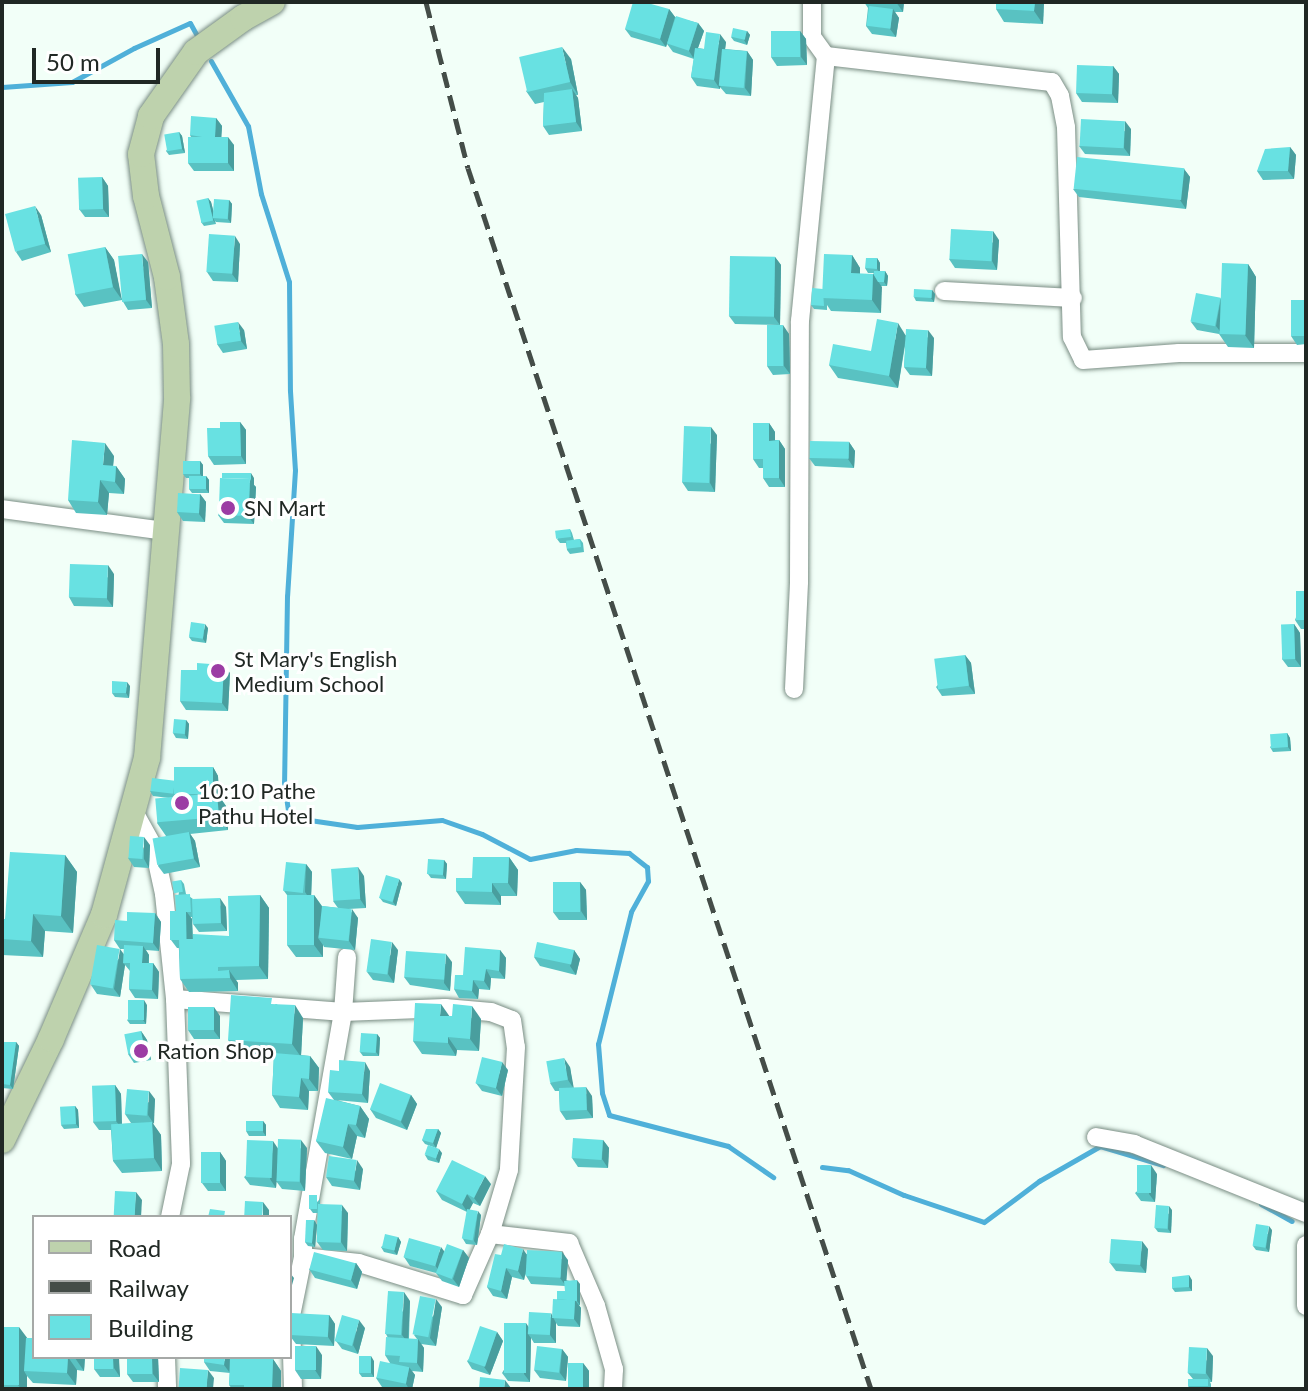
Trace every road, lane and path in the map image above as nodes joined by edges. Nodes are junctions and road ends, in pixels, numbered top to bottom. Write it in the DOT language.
graph roads {
  1 [pos="272,2"];
  2 [pos="812,2"];
  3 [pos="826,56"];
  4 [pos="944,291"];
  5 [pos="1073,298"];
  6 [pos="1306,353"];
  7 [pos="2,509"];
  8 [pos="165,531"];
  9 [pos="794,689"];
  10 [pos="134,812"];
  11 [pos="347,957"];
  12 [pos="175,999"];
  13 [pos="343,1012"];
  14 [pos="1096,1137"];
  15 [pos="2,1140"];
  16 [pos="1306,1213"];
  17 [pos="170,1215"];
  18 [pos="490,1234"];
  19 [pos="1306,1245"];
  20 [pos="303,1257"];
  21 [pos="1306,1306"];
  22 [pos="292,1311"];
  23 [pos="292,1352"];
  24 [pos="166,1359"];
  25 [pos="166,1389"];
  26 [pos="293,1389"];
  27 [pos="613,1389"];
  1 -- 8 [label="main road"];
  2 -- 3 [label="street"];
  3 -- 5 [label="street"];
  3 -- 9 [label="street"];
  4 -- 5 [label="street"];
  5 -- 6 [label="street"];
  7 -- 8 [label="street"];
  8 -- 10 [label="main road"];
  10 -- 12 [label="street"];
  10 -- 15 [label="main road"];
  11 -- 13 [label="street"];
  12 -- 13 [label="street"];
  12 -- 17 [label="street"];
  13 -- 18 [label="street"];
  13 -- 20 [label="street"];
  14 -- 16 [label="street"];
  18 -- 20 [label="street"];
  18 -- 27 [label="street"];
  19 -- 21 [label="street"];
  20 -- 22 [label="street"];
  23 -- 26 [label="street"];
  24 -- 25 [label="street"];
}
